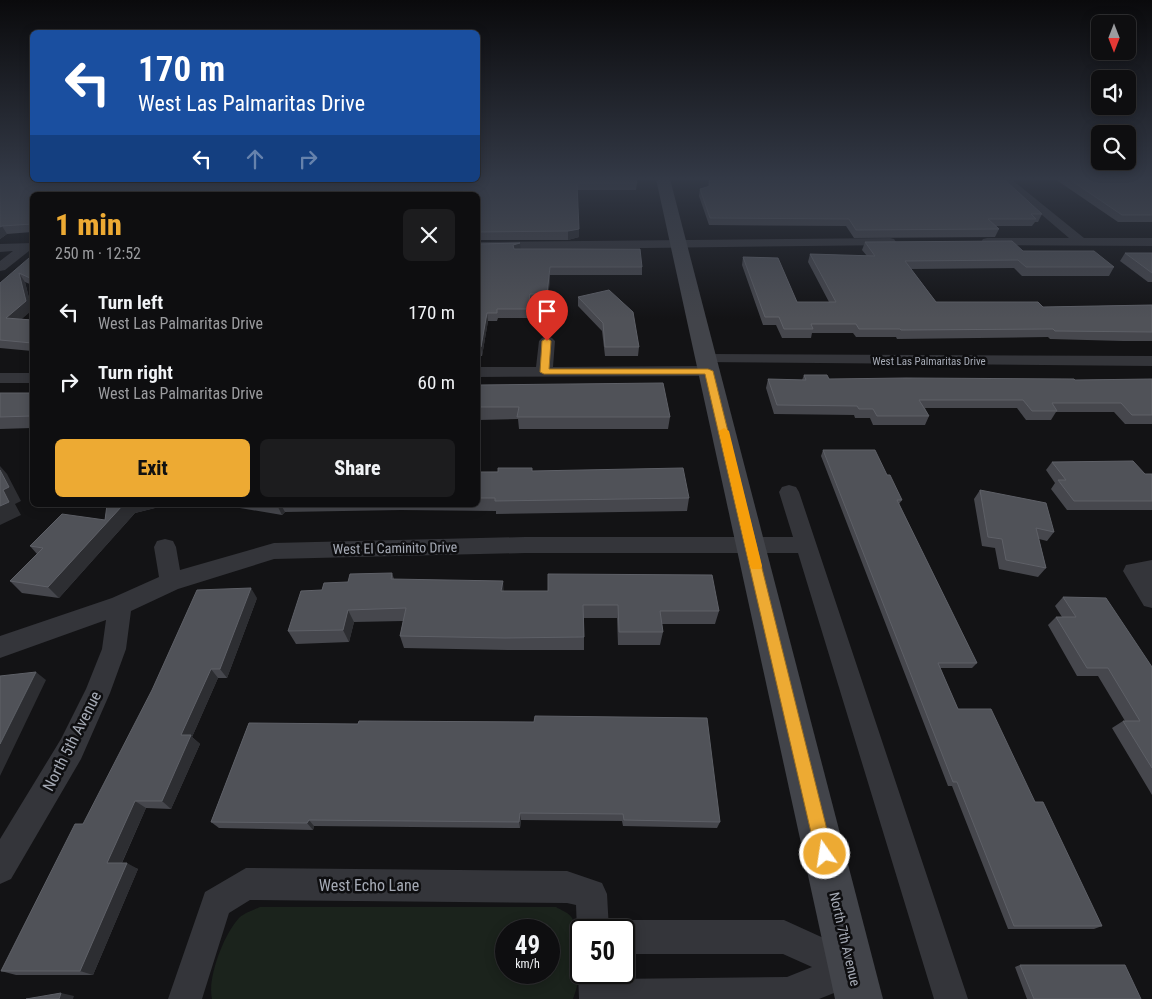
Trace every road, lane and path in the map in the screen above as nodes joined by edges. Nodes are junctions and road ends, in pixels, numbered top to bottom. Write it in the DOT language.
graph roads {
  1 [pos="674,226"];
  2 [pos="1061,226"];
  3 [pos="904,242"];
  4 [pos="973,242"];
  5 [pos="1081,242"];
  6 [pos="1152,242"];
  7 [pos="678,245"];
  8 [pos="480,246"];
  9 [pos="0,248"];
  10 [pos="29,248"];
  11 [pos="0,267"];
  12 [pos="547,341"];
  13 [pos="1152,361"];
  14 [pos="707,365"];
  15 [pos="480,372"];
  16 [pos="544,372"];
  17 [pos="0,378"];
  18 [pos="30,378"];
  19 [pos="789,492"];
  20 [pos="751,545"];
  21 [pos="806,545"];
  22 [pos="165,547"];
  23 [pos="1143,570"];
  24 [pos="171,582"];
  25 [pos="1152,599"];
  26 [pos="120,605"];
  27 [pos="0,647"];
  28 [pos="0,868"];
  29 [pos="592,919"];
  30 [pos="635,937"];
  31 [pos="856,984"];
  32 [pos="596,990"];
  33 [pos="185,999"];
  34 [pos="952,999"];
  1 -- 7 [label="main road, North 7th Avenue"];
  2 -- 5 [label="street"];
  3 -- 7 [label="street"];
  4 -- 5 [label="street"];
  5 -- 6 [label="street"];
  7 -- 8 [label="street"];
  7 -- 14 [label="main road, North 7th Avenue"];
  9 -- 10 [label="street"];
  10 -- 11 [label="street"];
  12 -- 16 [label="street"];
  13 -- 14 [label="street, West Las Palmaritas Drive"];
  14 -- 16 [label="street, West Las Palmaritas Drive"];
  14 -- 20 [label="main road, North 7th Avenue"];
  15 -- 16 [label="street, West Las Palmaritas Drive"];
  17 -- 18 [label="street"];
  19 -- 21 [label="street"];
  20 -- 21 [label="street, West El Caminito Drive"];
  20 -- 24 [label="street, West El Caminito Drive"];
  20 -- 31 [label="main road, North 7th Avenue"];
  21 -- 34 [label="street"];
  22 -- 24 [label="street"];
  23 -- 25 [label="street"];
  24 -- 26 [label="street, West El Caminito Drive"];
  26 -- 27 [label="street, West El Caminito Drive"];
  26 -- 28 [label="street, North 5th Avenue"];
  29 -- 33 [label="street, West Echo Lane"];
  30 -- 31 [label="street"];
  31 -- 32 [label="street"];
}
